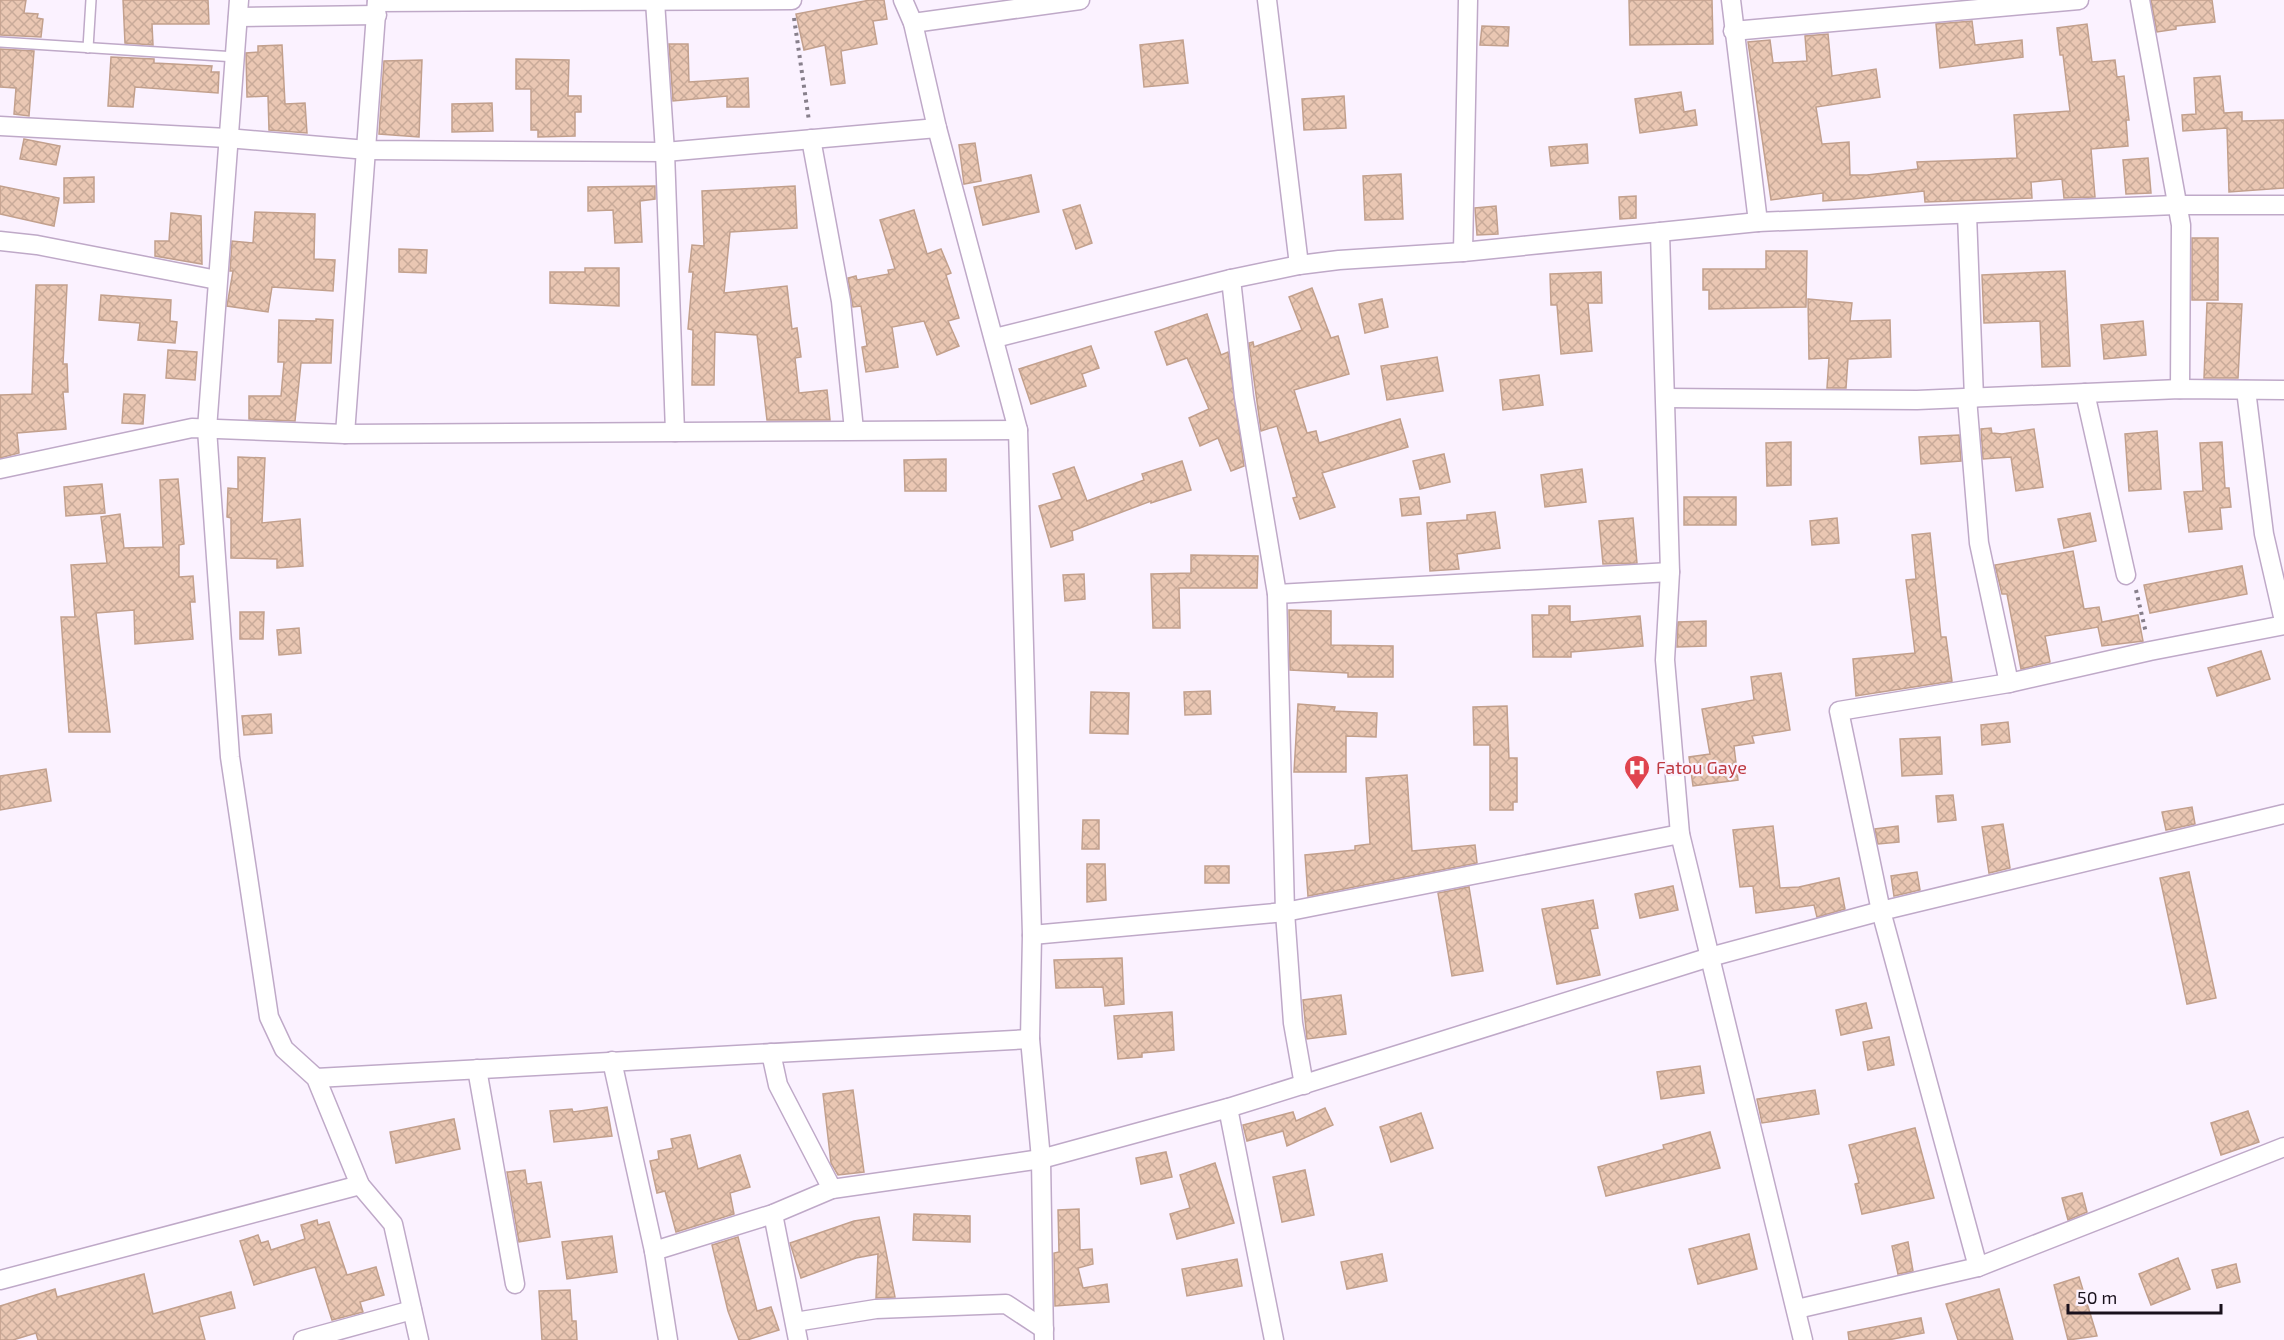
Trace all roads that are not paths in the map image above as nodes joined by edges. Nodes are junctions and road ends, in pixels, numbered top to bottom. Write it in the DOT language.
graph roads {
  1 [pos="92,0"];
  2 [pos="560,0"];
  3 [pos="792,0"];
  4 [pos="903,0"];
  5 [pos="1080,0"];
  6 [pos="1267,0"];
  7 [pos="1468,0"];
  8 [pos="1731,0"];
  9 [pos="2079,0"];
  10 [pos="2140,0"];
  11 [pos="655,1"];
  12 [pos="2035,3"];
  13 [pos="377,6"];
  14 [pos="239,8"];
  15 [pos="914,23"];
  16 [pos="1733,31"];
  17 [pos="0,42"];
  18 [pos="88,48"];
  19 [pos="236,57"];
  20 [pos="0,126"];
  21 [pos="937,128"];
  22 [pos="227,138"];
  23 [pos="811,140"];
  24 [pos="367,150"];
  25 [pos="665,152"];
  26 [pos="2176,205"];
  27 [pos="2284,205"];
  28 [pos="1967,214"];
  29 [pos="1758,222"];
  30 [pos="1660,232"];
  31 [pos="0,242"];
  32 [pos="1463,252"];
  33 [pos="1299,265"];
  34 [pos="1231,279"];
  35 [pos="218,280"];
  36 [pos="995,338"];
  37 [pos="2181,388"];
  38 [pos="2246,390"];
  39 [pos="2284,390"];
  40 [pos="2085,393"];
  41 [pos="1666,398"];
  42 [pos="1971,398"];
  43 [pos="207,429"];
  44 [pos="855,430"];
  45 [pos="1018,430"];
  46 [pos="675,432"];
  47 [pos="345,434"];
  48 [pos="0,469"];
  49 [pos="1670,572"];
  50 [pos="2126,575"];
  51 [pos="1277,594"];
  52 [pos="2284,623"];
  53 [pos="2009,683"];
  54 [pos="2284,814"];
  55 [pos="1680,834"];
  56 [pos="1881,911"];
  57 [pos="1285,912"];
  58 [pos="1032,935"];
  59 [pos="1710,957"];
  60 [pos="1030,1039"];
  61 [pos="771,1053"];
  62 [pos="612,1061"];
  63 [pos="477,1069"];
  64 [pos="316,1078"];
  65 [pos="1304,1085"];
  66 [pos="1228,1108"];
  67 [pos="2284,1146"];
  68 [pos="1041,1159"];
  69 [pos="360,1185"];
  70 [pos="832,1189"];
  71 [pos="773,1214"];
  72 [pos="654,1251"];
  73 [pos="1978,1267"];
  74 [pos="0,1280"];
  75 [pos="515,1284"];
  76 [pos="1797,1310"];
  77 [pos="412,1311"];
  78 [pos="795,1322"];
  79 [pos="1044,1335"];
  80 [pos="303,1340"];
  81 [pos="419,1340"];
  82 [pos="668,1340"];
  83 [pos="798,1340"];
  84 [pos="1274,1340"];
  85 [pos="1803,1340"];
  1 -- 18 [label="lane"];
  2 -- 11 [label="street"];
  2 -- 13 [label="street"];
  3 -- 11 [label="street"];
  4 -- 15 [label="street"];
  5 -- 15 [label="street"];
  6 -- 33 [label="street"];
  7 -- 32 [label="street"];
  8 -- 16 [label="street"];
  9 -- 12 [label="street"];
  10 -- 26 [label="street"];
  11 -- 25 [label="street"];
  12 -- 16 [label="street"];
  13 -- 14 [label="street"];
  13 -- 24 [label="street"];
  14 -- 19 [label="street"];
  15 -- 21 [label="street"];
  16 -- 29 [label="street"];
  17 -- 18 [label="lane"];
  18 -- 19 [label="lane"];
  19 -- 22 [label="street"];
  20 -- 22 [label="street"];
  21 -- 23 [label="street"];
  21 -- 36 [label="street"];
  22 -- 24 [label="street"];
  22 -- 35 [label="street"];
  23 -- 25 [label="street"];
  23 -- 44 [label="street"];
  24 -- 25 [label="street"];
  24 -- 47 [label="street"];
  25 -- 46 [label="street"];
  26 -- 27 [label="street"];
  26 -- 28 [label="street"];
  26 -- 37 [label="street"];
  28 -- 29 [label="street"];
  28 -- 42 [label="street"];
  29 -- 30 [label="street"];
  30 -- 32 [label="street"];
  30 -- 41 [label="street"];
  31 -- 35 [label="street"];
  32 -- 33 [label="street"];
  33 -- 34 [label="street"];
  34 -- 36 [label="street"];
  34 -- 51 [label="street"];
  35 -- 43 [label="street"];
  36 -- 45 [label="street"];
  37 -- 38 [label="street"];
  37 -- 40 [label="street"];
  38 -- 39 [label="street"];
  38 -- 52 [label="street"];
  40 -- 42 [label="street"];
  40 -- 50 [label="street"];
  41 -- 42 [label="street"];
  41 -- 49 [label="street"];
  42 -- 53 [label="street"];
  43 -- 47 [label="street"];
  43 -- 48 [label="street"];
  43 -- 64 [label="street"];
  44 -- 45 [label="street"];
  44 -- 46 [label="street"];
  45 -- 58 [label="street"];
  46 -- 47 [label="street"];
  49 -- 51 [label="street"];
  49 -- 55 [label="street"];
  51 -- 57 [label="street"];
  52 -- 53 [label="street"];
  53 -- 56 [label="street"];
  54 -- 56 [label="street"];
  55 -- 57 [label="street"];
  55 -- 59 [label="street"];
  56 -- 59 [label="street"];
  56 -- 73 [label="street"];
  57 -- 58 [label="street"];
  57 -- 65 [label="street"];
  58 -- 60 [label="street"];
  59 -- 65 [label="street"];
  59 -- 76 [label="street"];
  60 -- 61 [label="street"];
  60 -- 68 [label="street"];
  61 -- 62 [label="street"];
  61 -- 70 [label="street"];
  62 -- 63 [label="street"];
  62 -- 72 [label="street"];
  63 -- 64 [label="street"];
  63 -- 75 [label="street"];
  64 -- 69 [label="street"];
  65 -- 66 [label="street"];
  66 -- 68 [label="street"];
  66 -- 84 [label="street"];
  67 -- 73 [label="street"];
  68 -- 70 [label="street"];
  68 -- 79 [label="street"];
  69 -- 74 [label="street"];
  69 -- 77 [label="street"];
  70 -- 71 [label="street"];
  71 -- 72 [label="street"];
  71 -- 78 [label="street"];
  72 -- 82 [label="street"];
  73 -- 76 [label="street"];
  76 -- 85 [label="street"];
  77 -- 80 [label="street"];
  77 -- 81 [label="street"];
  78 -- 79 [label="street"];
  78 -- 83 [label="street"];
}
